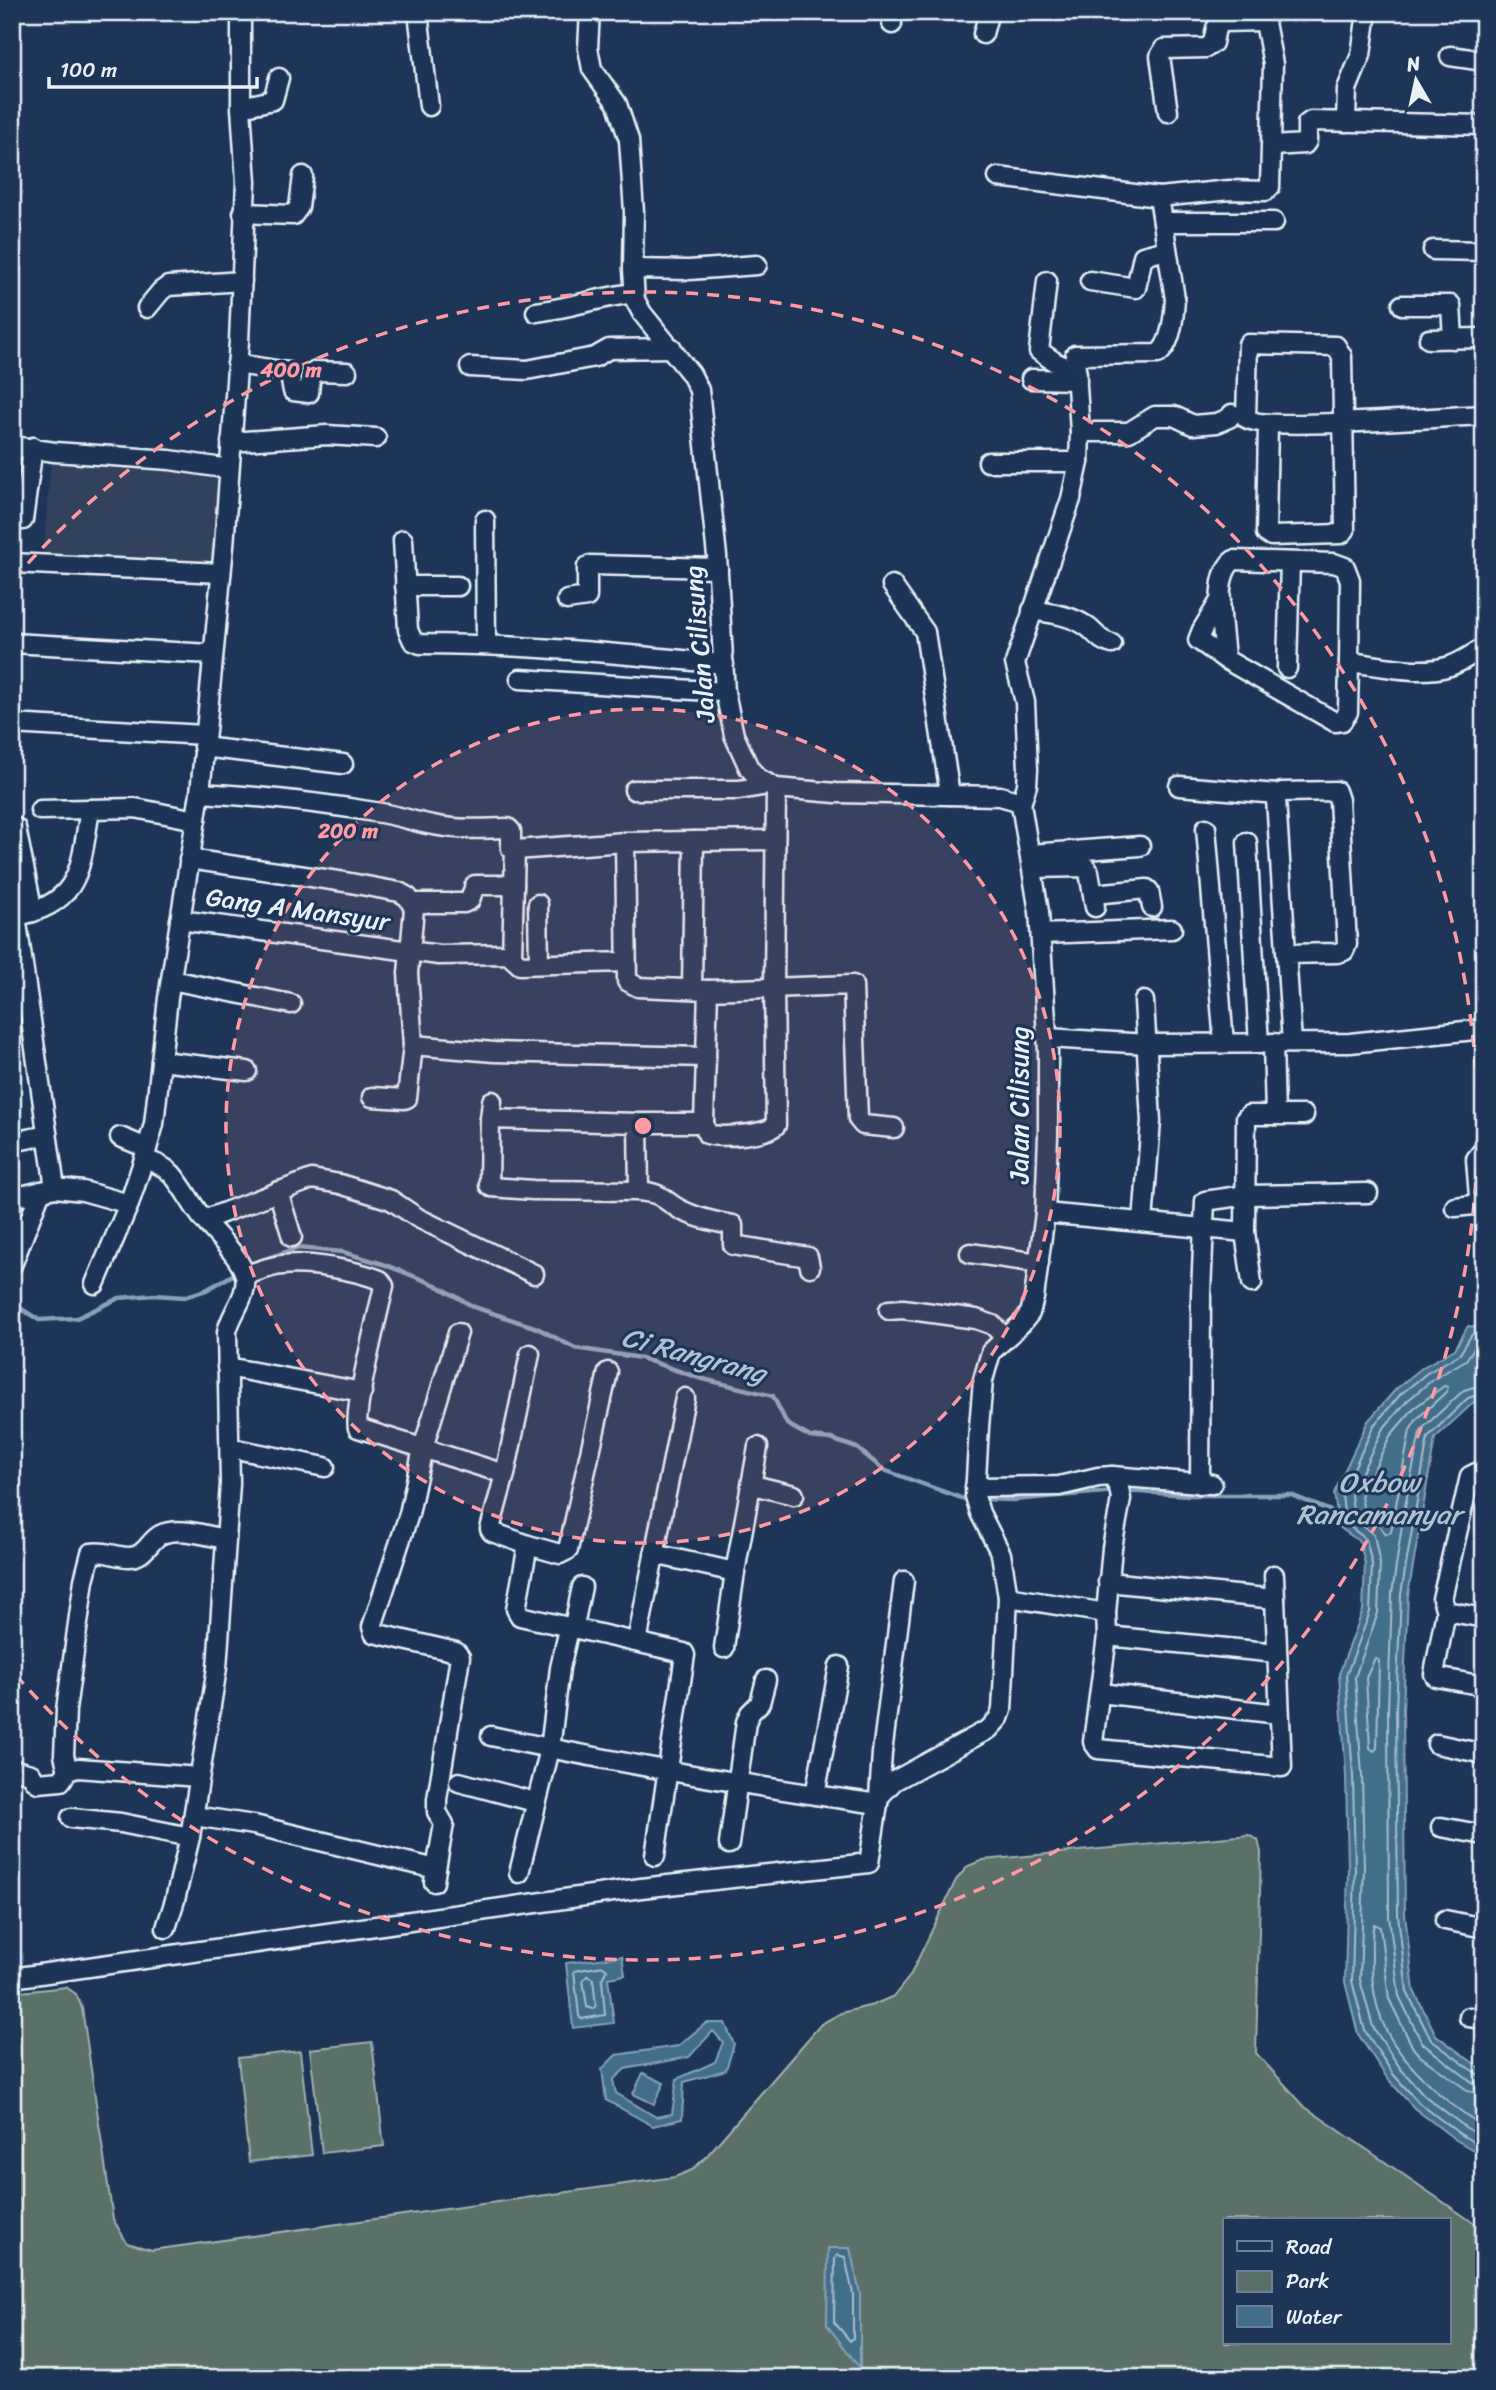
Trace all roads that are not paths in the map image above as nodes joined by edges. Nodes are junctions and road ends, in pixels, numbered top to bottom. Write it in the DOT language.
graph roads {
  1 [pos="240,12"];
  2 [pos="418,12"];
  3 [pos="590,12"];
  4 [pos="989,12"];
  5 [pos="1367,12"];
  6 [pos="1264,17"];
  7 [pos="983,34"];
  8 [pos="1450,56"];
  9 [pos="1484,61"];
  10 [pos="279,78"];
  11 [pos="429,106"];
  12 [pos="242,107"];
  13 [pos="1168,112"];
  14 [pos="1346,122"];
  15 [pos="1484,125"];
  16 [pos="1272,146"];
  17 [pos="303,176"];
  18 [pos="998,177"];
  19 [pos="1159,197"];
  20 [pos="243,213"];
  21 [pos="1163,222"];
  22 [pos="1274,222"];
  23 [pos="1166,250"];
  24 [pos="1433,250"];
  25 [pos="1484,251"];
  26 [pos="757,265"];
  27 [pos="633,269"];
  28 [pos="242,281"];
  29 [pos="1047,281"];
  30 [pos="1090,281"];
  31 [pos="634,293"];
  32 [pos="1402,305"];
  33 [pos="147,309"];
  34 [pos="536,312"];
  35 [pos="1484,338"];
  36 [pos="1429,339"];
  37 [pos="1453,339"];
  38 [pos="672,348"];
  39 [pos="237,364"];
  40 [pos="470,367"];
  41 [pos="347,372"];
  42 [pos="1077,377"];
  43 [pos="1031,379"];
  44 [pos="1232,414"];
  45 [pos="1484,415"];
  46 [pos="1341,422"];
  47 [pos="1268,424"];
  48 [pos="1080,432"];
  49 [pos="376,438"];
  50 [pos="231,442"];
  51 [pos="12,446"];
  52 [pos="33,447"];
  53 [pos="988,462"];
  54 [pos="1079,462"];
  55 [pos="229,469"];
  56 [pos="23,520"];
  57 [pos="485,520"];
  58 [pos="403,540"];
  59 [pos="1290,562"];
  60 [pos="12,563"];
  61 [pos="718,568"];
  62 [pos="221,573"];
  63 [pos="892,585"];
  64 [pos="405,586"];
  65 [pos="458,586"];
  66 [pos="1221,599"];
  67 [pos="567,600"];
  68 [pos="1032,610"];
  69 [pos="12,643"];
  70 [pos="485,644"];
  71 [pos="1112,644"];
  72 [pos="1484,647"];
  73 [pos="212,654"];
  74 [pos="1225,659"];
  75 [pos="1349,662"];
  76 [pos="724,664"];
  77 [pos="1287,668"];
  78 [pos="520,679"];
  79 [pos="725,692"];
  80 [pos="12,724"];
  81 [pos="204,741"];
  82 [pos="343,764"];
  83 [pos="1179,786"];
  84 [pos="772,787"];
  85 [pos="634,790"];
  86 [pos="200,793"];
  87 [pos="1278,794"];
  88 [pos="950,795"];
  89 [pos="1021,804"];
  90 [pos="90,809"];
  91 [pos="40,810"];
  92 [pos="196,820"];
  93 [pos="16,828"];
  94 [pos="1206,828"];
  95 [pos="775,840"];
  96 [pos="694,841"];
  97 [pos="625,842"];
  98 [pos="1247,842"];
  99 [pos="1140,846"];
  100 [pos="515,850"];
  101 [pos="189,859"];
  102 [pos="1032,861"];
  103 [pos="514,884"];
  104 [pos="412,903"];
  105 [pos="538,904"];
  106 [pos="1152,907"];
  107 [pos="31,912"];
  108 [pos="180,920"];
  109 [pos="1172,929"];
  110 [pos="1041,934"];
  111 [pos="408,951"];
  112 [pos="1286,954"];
  113 [pos="512,956"];
  114 [pos="626,962"];
  115 [pos="539,964"];
  116 [pos="171,980"];
  117 [pos="774,986"];
  118 [pos="700,989"];
  119 [pos="1144,1001"];
  120 [pos="291,1004"];
  121 [pos="1484,1030"];
  122 [pos="1047,1038"];
  123 [pos="1224,1043"];
  124 [pos="1292,1043"];
  125 [pos="1148,1044"];
  126 [pos="1266,1044"];
  127 [pos="413,1045"];
  128 [pos="706,1057"];
  129 [pos="161,1060"];
  130 [pos="247,1071"];
  131 [pos="372,1097"];
  132 [pos="1275,1115"];
  133 [pos="1304,1115"];
  134 [pos="638,1123"];
  135 [pos="704,1123"];
  136 [pos="894,1128"];
  137 [pos="47,1135"];
  138 [pos="120,1137"];
  139 [pos="12,1142"];
  140 [pos="1484,1149"];
  141 [pos="145,1154"];
  142 [pos="48,1189"];
  143 [pos="278,1191"];
  144 [pos="639,1191"];
  145 [pos="1367,1193"];
  146 [pos="1247,1195"];
  147 [pos="12,1198"];
  148 [pos="129,1204"];
  149 [pos="1455,1208"];
  150 [pos="1045,1213"];
  151 [pos="204,1220"];
  152 [pos="1143,1222"];
  153 [pos="1204,1228"];
  154 [pos="1245,1233"];
  155 [pos="292,1237"];
  156 [pos="970,1254"];
  157 [pos="1040,1264"];
  158 [pos="12,1265"];
  159 [pos="240,1266"];
  160 [pos="810,1267"];
  161 [pos="534,1274"];
  162 [pos="1252,1283"];
  163 [pos="95,1284"];
  164 [pos="888,1310"];
  165 [pos="458,1333"];
  166 [pos="1005,1338"];
  167 [pos="530,1354"];
  168 [pos="227,1367"];
  169 [pos="608,1372"];
  170 [pos="362,1392"];
  171 [pos="685,1398"];
  172 [pos="758,1447"];
  173 [pos="231,1448"];
  174 [pos="423,1448"];
  175 [pos="324,1467"];
  176 [pos="505,1474"];
  177 [pos="1484,1475"];
  178 [pos="753,1485"];
  179 [pos="1117,1488"];
  180 [pos="794,1495"];
  181 [pos="977,1499"];
  182 [pos="226,1539"];
  183 [pos="528,1545"];
  184 [pos="654,1554"];
  185 [pos="735,1572"];
  186 [pos="1274,1575"];
  187 [pos="904,1581"];
  188 [pos="1108,1582"];
  189 [pos="582,1587"];
  190 [pos="1008,1597"];
  191 [pos="1275,1599"];
  192 [pos="1446,1611"];
  193 [pos="1105,1613"];
  194 [pos="1484,1618"];
  195 [pos="571,1629"];
  196 [pos="1107,1636"];
  197 [pos="637,1642"];
  198 [pos="724,1648"];
  199 [pos="1277,1653"];
  200 [pos="839,1665"];
  201 [pos="766,1680"];
  202 [pos="1484,1686"];
  203 [pos="1100,1693"];
  204 [pos="1279,1714"];
  205 [pos="491,1736"];
  206 [pos="1437,1744"];
  207 [pos="550,1749"];
  208 [pos="1484,1755"];
  209 [pos="12,1769"];
  210 [pos="68,1771"];
  211 [pos="669,1772"];
  212 [pos="199,1777"];
  213 [pos="459,1782"];
  214 [pos="737,1783"];
  215 [pos="815,1795"];
  216 [pos="878,1800"];
  217 [pos="535,1802"];
  218 [pos="194,1816"];
  219 [pos="71,1818"];
  220 [pos="1441,1827"];
  221 [pos="1484,1835"];
  222 [pos="190,1837"];
  223 [pos="729,1844"];
  224 [pos="655,1856"];
  225 [pos="519,1873"];
  226 [pos="1445,1920"];
  227 [pos="166,1928"];
  228 [pos="1484,1928"];
  229 [pos="12,1978"];
  1 -- 12 [label="street"];
  2 -- 11 [label="street"];
  3 -- 27 [label="street, Jalan Cilisung"];
  4 -- 7 [label="street"];
  5 -- 14 [label="street"];
  6 -- 13 [label="street"];
  6 -- 16 [label="street"];
  8 -- 9 [label="street"];
  10 -- 12 [label="street"];
  12 -- 20 [label="street"];
  14 -- 15 [label="street"];
  14 -- 16 [label="street"];
  16 -- 19 [label="street"];
  17 -- 20 [label="street"];
  18 -- 19 [label="street"];
  19 -- 21 [label="street"];
  20 -- 28 [label="street"];
  21 -- 22 [label="street"];
  21 -- 23 [label="street"];
  23 -- 30 [label="street"];
  23 -- 42 [label="street"];
  24 -- 25 [label="street"];
  26 -- 27 [label="street"];
  27 -- 31 [label="street, Jalan Cilisung"];
  28 -- 33 [label="street"];
  28 -- 39 [label="street"];
  29 -- 42 [label="street"];
  31 -- 34 [label="street"];
  31 -- 38 [label="street, Jalan Cilisung"];
  32 -- 37 [label="street"];
  35 -- 37 [label="street"];
  36 -- 37 [label="street"];
  38 -- 40 [label="street"];
  38 -- 61 [label="street, Jalan Cilisung"];
  39 -- 41 [label="street"];
  39 -- 50 [label="street"];
  42 -- 43 [label="street"];
  42 -- 48 [label="street"];
  44 -- 48 [label="street"];
  45 -- 46 [label="street"];
  46 -- 47 [label="street"];
  46 -- 47 [label="street"];
  46 -- 47 [label="street"];
  48 -- 54 [label="street"];
  49 -- 50 [label="street"];
  50 -- 55 [label="street"];
  51 -- 52 [label="street"];
  52 -- 55 [label="street"];
  52 -- 56 [label="street"];
  53 -- 54 [label="street"];
  54 -- 68 [label="street"];
  55 -- 62 [label="street"];
  57 -- 70 [label="street"];
  58 -- 64 [label="street"];
  59 -- 66 [label="street"];
  59 -- 75 [label="street"];
  59 -- 77 [label="street"];
  60 -- 62 [label="street"];
  61 -- 67 [label="street"];
  61 -- 76 [label="street, Jalan Cilisung"];
  62 -- 73 [label="street"];
  63 -- 88 [label="street"];
  64 -- 65 [label="street"];
  64 -- 70 [label="street"];
  66 -- 74 [label="street"];
  66 -- 74 [label="street"];
  68 -- 71 [label="street"];
  68 -- 89 [label="street"];
  69 -- 73 [label="street"];
  70 -- 76 [label="street"];
  72 -- 75 [label="street"];
  73 -- 81 [label="street"];
  74 -- 75 [label="street"];
  76 -- 79 [label="street, Jalan Cilisung"];
  78 -- 79 [label="street"];
  79 -- 84 [label="street, Jalan Cilisung"];
  80 -- 81 [label="street"];
  81 -- 82 [label="street"];
  81 -- 86 [label="street"];
  83 -- 87 [label="street"];
  84 -- 85 [label="street"];
  84 -- 88 [label="street"];
  84 -- 95 [label="street"];
  86 -- 92 [label="street"];
  86 -- 100 [label="street"];
  87 -- 112 [label="street"];
  87 -- 112 [label="street"];
  88 -- 89 [label="street"];
  89 -- 102 [label="street, Jalan Cilisung"];
  90 -- 91 [label="street"];
  90 -- 92 [label="street"];
  90 -- 107 [label="street"];
  92 -- 101 [label="street"];
  93 -- 107 [label="street"];
  94 -- 123 [label="street"];
  95 -- 96 [label="street"];
  95 -- 117 [label="street"];
  96 -- 97 [label="street"];
  96 -- 118 [label="street"];
  97 -- 100 [label="street"];
  97 -- 114 [label="street"];
  98 -- 126 [label="street"];
  99 -- 102 [label="street"];
  100 -- 103 [label="street"];
  101 -- 104 [label="street"];
  101 -- 108 [label="street"];
  102 -- 106 [label="street"];
  102 -- 110 [label="street, Jalan Cilisung"];
  103 -- 104 [label="street"];
  103 -- 113 [label="street"];
  104 -- 111 [label="street"];
  105 -- 115 [label="street"];
  107 -- 137 [label="street"];
  108 -- 111 [label="street, Gang A Mansyur"];
  108 -- 116 [label="street"];
  109 -- 110 [label="street"];
  110 -- 122 [label="street, Jalan Cilisung"];
  111 -- 113 [label="street, Gang A Mansyur"];
  111 -- 127 [label="street"];
  112 -- 124 [label="street"];
  113 -- 115 [label="street, Gang A Mansyur"];
  114 -- 115 [label="street"];
  114 -- 118 [label="street"];
  116 -- 120 [label="street"];
  116 -- 129 [label="street"];
  117 -- 118 [label="street"];
  117 -- 135 [label="street"];
  117 -- 136 [label="street"];
  118 -- 128 [label="street"];
  119 -- 125 [label="street"];
  121 -- 124 [label="street"];
  122 -- 125 [label="street"];
  122 -- 150 [label="street, Jalan Cilisung"];
  123 -- 125 [label="street"];
  123 -- 126 [label="street"];
  124 -- 126 [label="street"];
  125 -- 152 [label="street"];
  126 -- 132 [label="street"];
  127 -- 128 [label="street"];
  127 -- 131 [label="street"];
  128 -- 135 [label="street"];
  129 -- 130 [label="street"];
  129 -- 141 [label="street"];
  132 -- 133 [label="street"];
  132 -- 146 [label="street"];
  134 -- 135 [label="street"];
  134 -- 144 [label="street"];
  134 -- 144 [label="street"];
  137 -- 139 [label="street"];
  137 -- 142 [label="street"];
  138 -- 141 [label="street"];
  140 -- 149 [label="street"];
  141 -- 148 [label="street"];
  141 -- 151 [label="street"];
  142 -- 147 [label="street"];
  142 -- 148 [label="street"];
  142 -- 158 [label="street"];
  143 -- 151 [label="street"];
  143 -- 155 [label="street"];
  143 -- 161 [label="street"];
  144 -- 160 [label="street"];
  145 -- 146 [label="street"];
  146 -- 153 [label="street"];
  146 -- 154 [label="street"];
  148 -- 163 [label="street"];
  150 -- 152 [label="street"];
  150 -- 157 [label="street, Jalan Cilisung"];
  151 -- 159 [label="street"];
  152 -- 153 [label="street"];
  153 -- 154 [label="street"];
  153 -- 179 [label="street"];
  154 -- 162 [label="street"];
  156 -- 157 [label="street"];
  157 -- 166 [label="street, Jalan Cilisung"];
  159 -- 168 [label="street"];
  159 -- 170 [label="street"];
  164 -- 166 [label="street"];
  165 -- 174 [label="street"];
  166 -- 181 [label="street, Jalan Cilisung"];
  167 -- 176 [label="street"];
  168 -- 170 [label="street"];
  168 -- 173 [label="street"];
  169 -- 183 [label="street"];
  170 -- 174 [label="street"];
  171 -- 184 [label="street"];
  172 -- 178 [label="street"];
  173 -- 175 [label="street"];
  173 -- 182 [label="street"];
  174 -- 176 [label="street"];
  174 -- 218 [label="street"];
  176 -- 183 [label="street"];
  177 -- 192 [label="street"];
  178 -- 180 [label="street"];
  178 -- 185 [label="street"];
  179 -- 181 [label="street"];
  179 -- 188 [label="street"];
  181 -- 190 [label="street"];
  182 -- 210 [label="street"];
  182 -- 212 [label="street"];
  183 -- 195 [label="street"];
  184 -- 185 [label="street"];
  184 -- 197 [label="street"];
  185 -- 198 [label="street"];
  186 -- 191 [label="street"];
  187 -- 216 [label="street"];
  188 -- 191 [label="street"];
  188 -- 193 [label="street"];
  189 -- 195 [label="street"];
  190 -- 193 [label="street"];
  190 -- 216 [label="street"];
  191 -- 199 [label="street"];
  192 -- 194 [label="street"];
  192 -- 202 [label="street"];
  193 -- 196 [label="street"];
  195 -- 197 [label="street"];
  195 -- 207 [label="street"];
  196 -- 199 [label="street"];
  196 -- 203 [label="street"];
  197 -- 211 [label="street"];
  199 -- 204 [label="street"];
  200 -- 215 [label="street"];
  201 -- 214 [label="street"];
  203 -- 204 [label="street"];
  203 -- 204 [label="street"];
  205 -- 207 [label="street"];
  206 -- 208 [label="street"];
  207 -- 211 [label="street"];
  207 -- 217 [label="street"];
  209 -- 210 [label="street"];
  210 -- 212 [label="street"];
  211 -- 214 [label="street"];
  211 -- 224 [label="street"];
  212 -- 218 [label="street"];
  213 -- 217 [label="street"];
  214 -- 215 [label="street"];
  214 -- 223 [label="street"];
  215 -- 216 [label="street"];
  216 -- 229 [label="street"];
  217 -- 225 [label="street"];
  218 -- 222 [label="street"];
  219 -- 222 [label="street"];
  220 -- 221 [label="street"];
  222 -- 227 [label="street"];
  226 -- 228 [label="street"];
}
